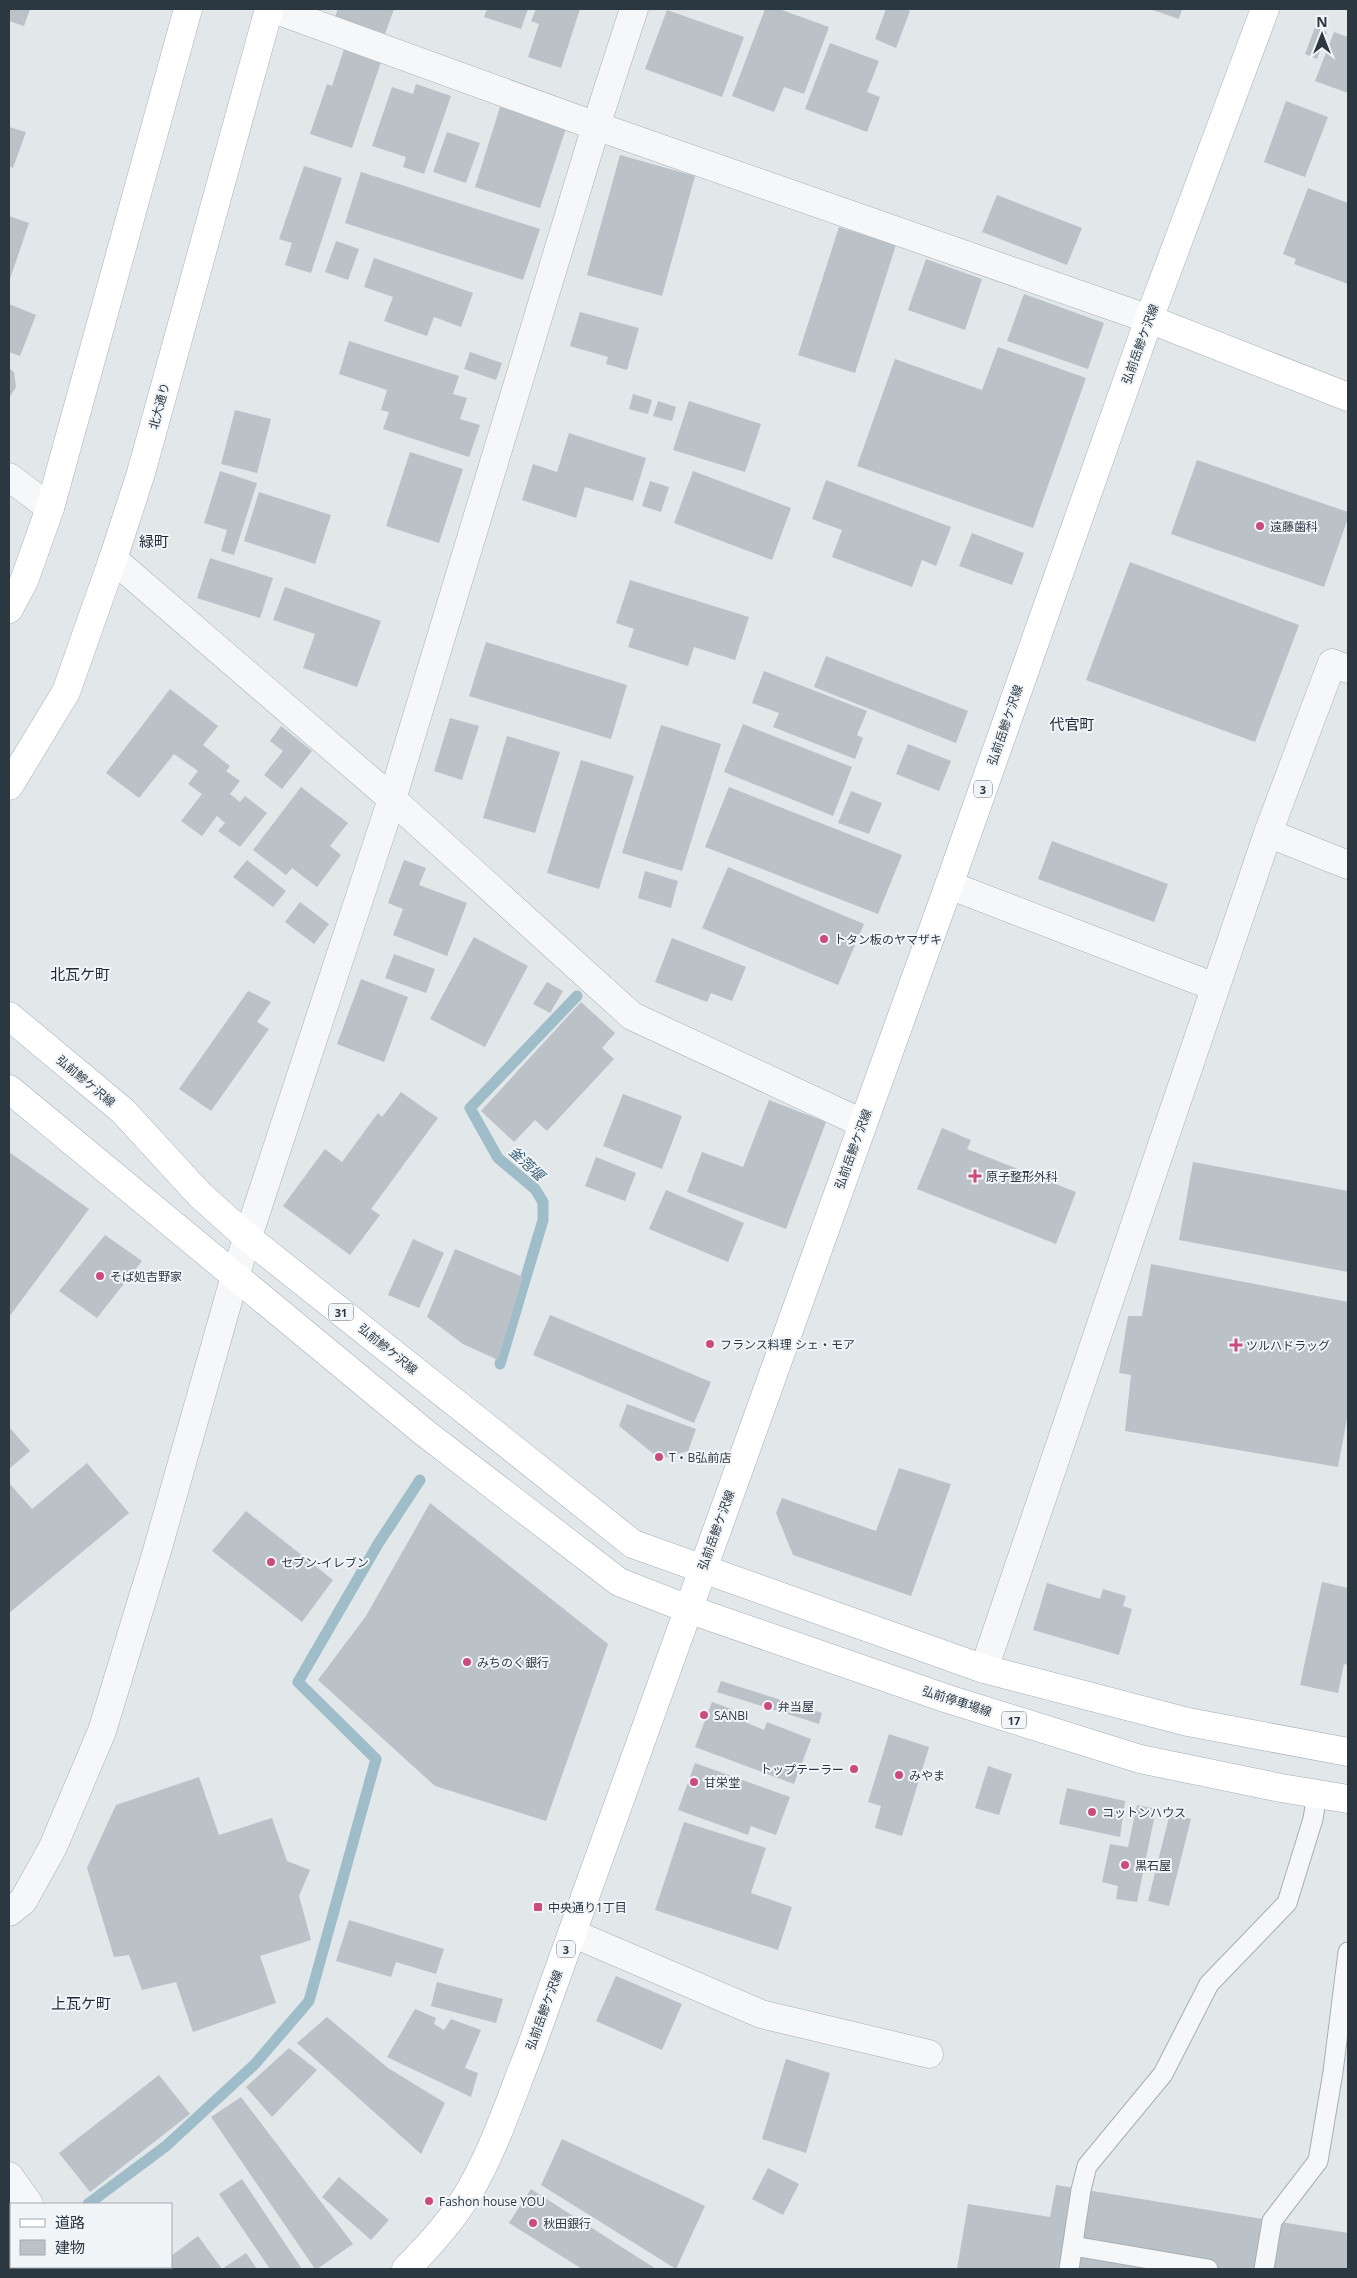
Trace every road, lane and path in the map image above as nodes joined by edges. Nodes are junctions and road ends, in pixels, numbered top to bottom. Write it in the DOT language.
graph roads {
  1 [pos="188,9"];
  2 [pos="269,9"];
  3 [pos="274,9"];
  4 [pos="634,9"];
  5 [pos="1264,9"];
  6 [pos="596,126"];
  7 [pos="1149,320"];
  8 [pos="1348,397"];
  9 [pos="9,478"];
  10 [pos="50,508"];
  11 [pos="113,559"];
  12 [pos="9,609"];
  13 [pos="1348,669"];
  14 [pos="9,786"];
  15 [pos="392,799"];
  16 [pos="1268,833"];
  17 [pos="1348,866"];
  18 [pos="949,885"];
  19 [pos="1215,987"];
  20 [pos="9,1016"];
  21 [pos="9,1090"];
  22 [pos="862,1123"];
  23 [pos="248,1238"];
  24 [pos="235,1276"];
  25 [pos="702,1569"];
  26 [pos="688,1609"];
  27 [pos="984,1669"];
  28 [pos="1348,1752"];
  29 [pos="1317,1794"];
  30 [pos="1348,1799"];
  31 [pos="9,1912"];
  32 [pos="572,1934"];
  33 [pos="1348,1952"];
  34 [pos="929,2054"];
  35 [pos="9,2176"];
  36 [pos="28,2203"];
  37 [pos="1073,2246"];
  38 [pos="406,2269"];
  39 [pos="1069,2269"];
  40 [pos="1208,2269"];
  41 [pos="1264,2269"];
  1 -- 10 [label="main road"];
  2 -- 11 [label="main road, 北大通り"];
  3 -- 6 [label="street"];
  4 -- 6 [label="street"];
  5 -- 7 [label="main road, 弘前岳鰺ケ沢線 / 3"];
  6 -- 7 [label="street"];
  6 -- 15 [label="street"];
  7 -- 8 [label="main road"];
  7 -- 18 [label="main road, 弘前岳鰺ケ沢線 / 3"];
  9 -- 10 [label="street"];
  10 -- 12 [label="main road"];
  11 -- 14 [label="main road, 北大通り"];
  11 -- 15 [label="street"];
  13 -- 16 [label="street"];
  15 -- 22 [label="street"];
  15 -- 23 [label="street"];
  16 -- 17 [label="street"];
  16 -- 19 [label="street"];
  18 -- 19 [label="street"];
  18 -- 22 [label="main road, 弘前岳鰺ケ沢線 / 3"];
  19 -- 27 [label="street"];
  20 -- 23 [label="main road, 弘前鰺ケ沢線 / 31"];
  21 -- 24 [label="main road"];
  22 -- 25 [label="main road, 弘前岳鰺ケ沢線 / 3"];
  23 -- 24 [label="street"];
  23 -- 25 [label="main road, 弘前鰺ケ沢線 / 31"];
  24 -- 26 [label="main road"];
  24 -- 31 [label="street"];
  25 -- 26 [label="main road, 弘前岳鰺ケ沢線 / 3"];
  25 -- 27 [label="main road"];
  26 -- 29 [label="main road, 弘前停車場線 / 17"];
  26 -- 32 [label="main road, 弘前岳鰺ケ沢線 / 3"];
  27 -- 28 [label="main road"];
  29 -- 30 [label="main road, 弘前停車場線 / 17"];
  29 -- 37 [label="lane"];
  32 -- 34 [label="street"];
  32 -- 38 [label="main road, 弘前岳鰺ケ沢線 / 3"];
  33 -- 41 [label="lane"];
  35 -- 36 [label="street"];
  37 -- 39 [label="lane"];
  37 -- 40 [label="lane"];
}
